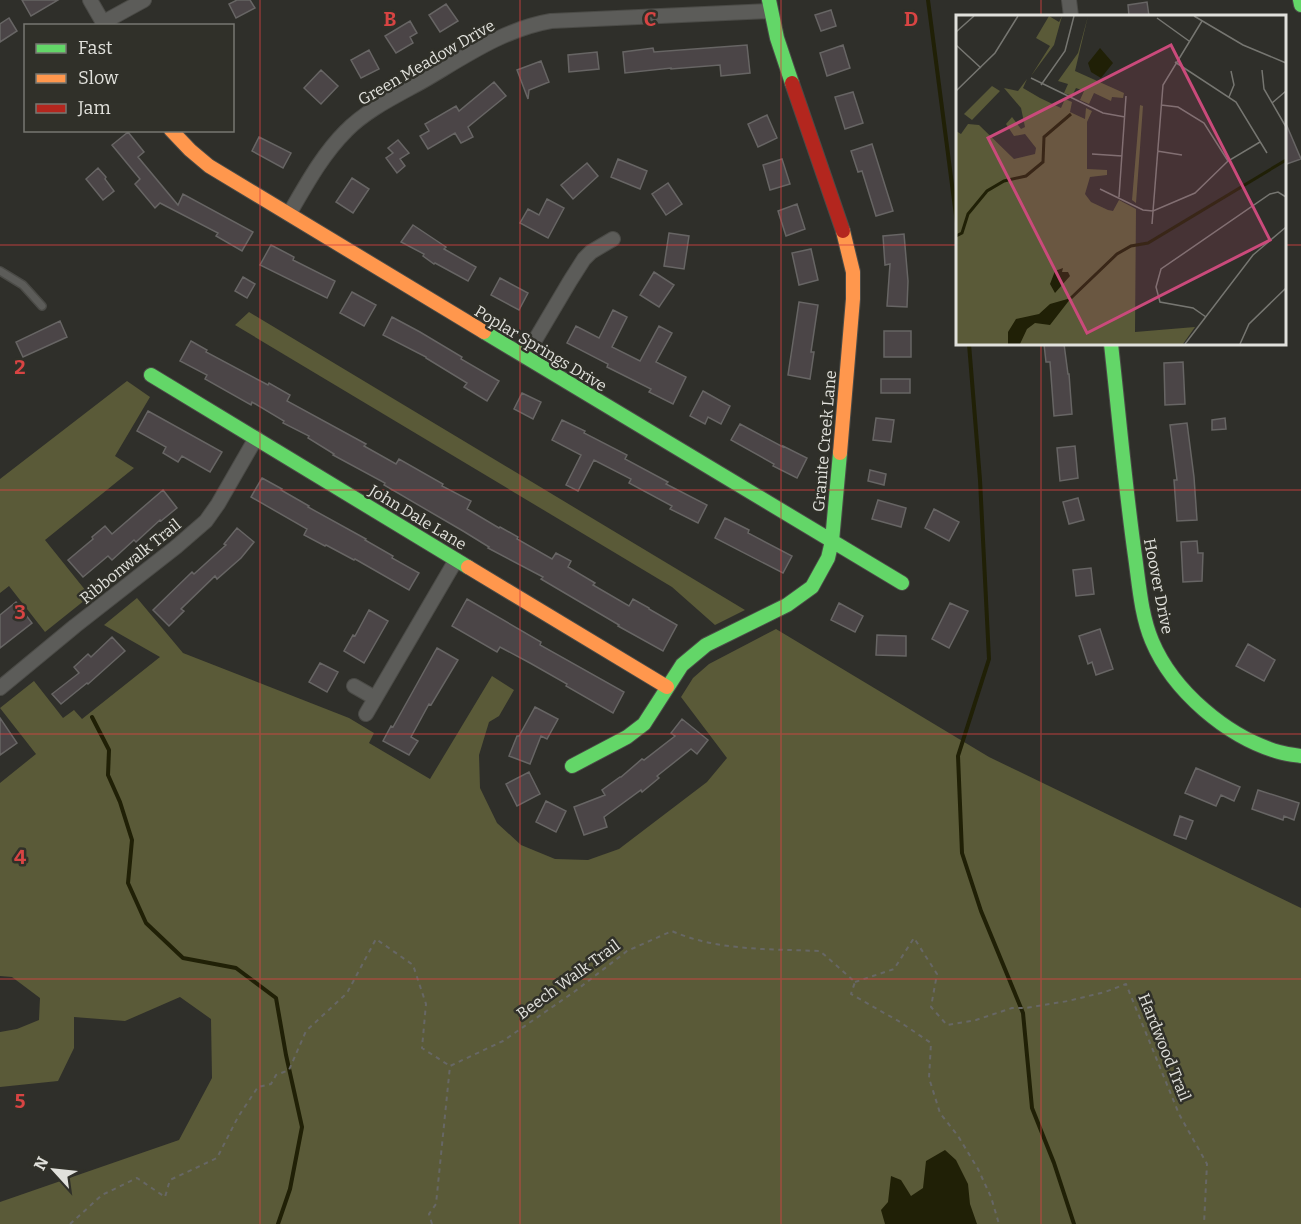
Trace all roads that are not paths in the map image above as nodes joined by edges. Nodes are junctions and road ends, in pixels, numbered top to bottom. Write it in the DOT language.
graph roads {
  1 [pos="90,0"];
  2 [pos="144,0"];
  3 [pos="1069,0"];
  4 [pos="1300,0"];
  5 [pos="770,5"];
  6 [pos="1301,5"];
  7 [pos="1071,15"];
  8 [pos="104,24"];
  9 [pos="173,132"];
  10 [pos="289,214"];
  11 [pos="613,239"];
  12 [pos="0,271"];
  13 [pos="42,306"];
  14 [pos="1111,345"];
  15 [pos="525,357"];
  16 [pos="151,375"];
  17 [pos="256,438"];
  18 [pos="832,541"];
  19 [pos="456,560"];
  20 [pos="902,583"];
  21 [pos="354,686"];
  22 [pos="667,687"];
  23 [pos="0,688"];
  24 [pos="375,698"];
  25 [pos="366,714"];
  26 [pos="1301,756"];
  27 [pos="572,766"];
  1 -- 8 [label="street"];
  2 -- 8 [label="street"];
  3 -- 7 [label="street"];
  4 -- 6 [label="street"];
  5 -- 10 [label="street, Green Meadow Drive"];
  5 -- 18 [label="street, Granite Creek Lane"];
  9 -- 10 [label="street, Poplar Springs Drive"];
  10 -- 15 [label="street, Poplar Springs Drive"];
  11 -- 15 [label="street"];
  12 -- 13 [label="lane"];
  14 -- 26 [label="street, Hoover Drive"];
  15 -- 18 [label="street, Poplar Springs Drive"];
  16 -- 17 [label="street, John Dale Lane"];
  17 -- 19 [label="street, John Dale Lane"];
  17 -- 23 [label="street, Ribbonwalk Trail"];
  18 -- 20 [label="street, Poplar Springs Drive"];
  18 -- 22 [label="street, Granite Creek Lane"];
  19 -- 22 [label="street, John Dale Lane"];
  19 -- 24 [label="street"];
  21 -- 24 [label="street"];
  22 -- 27 [label="street, Granite Creek Lane"];
  24 -- 25 [label="street"];
}
